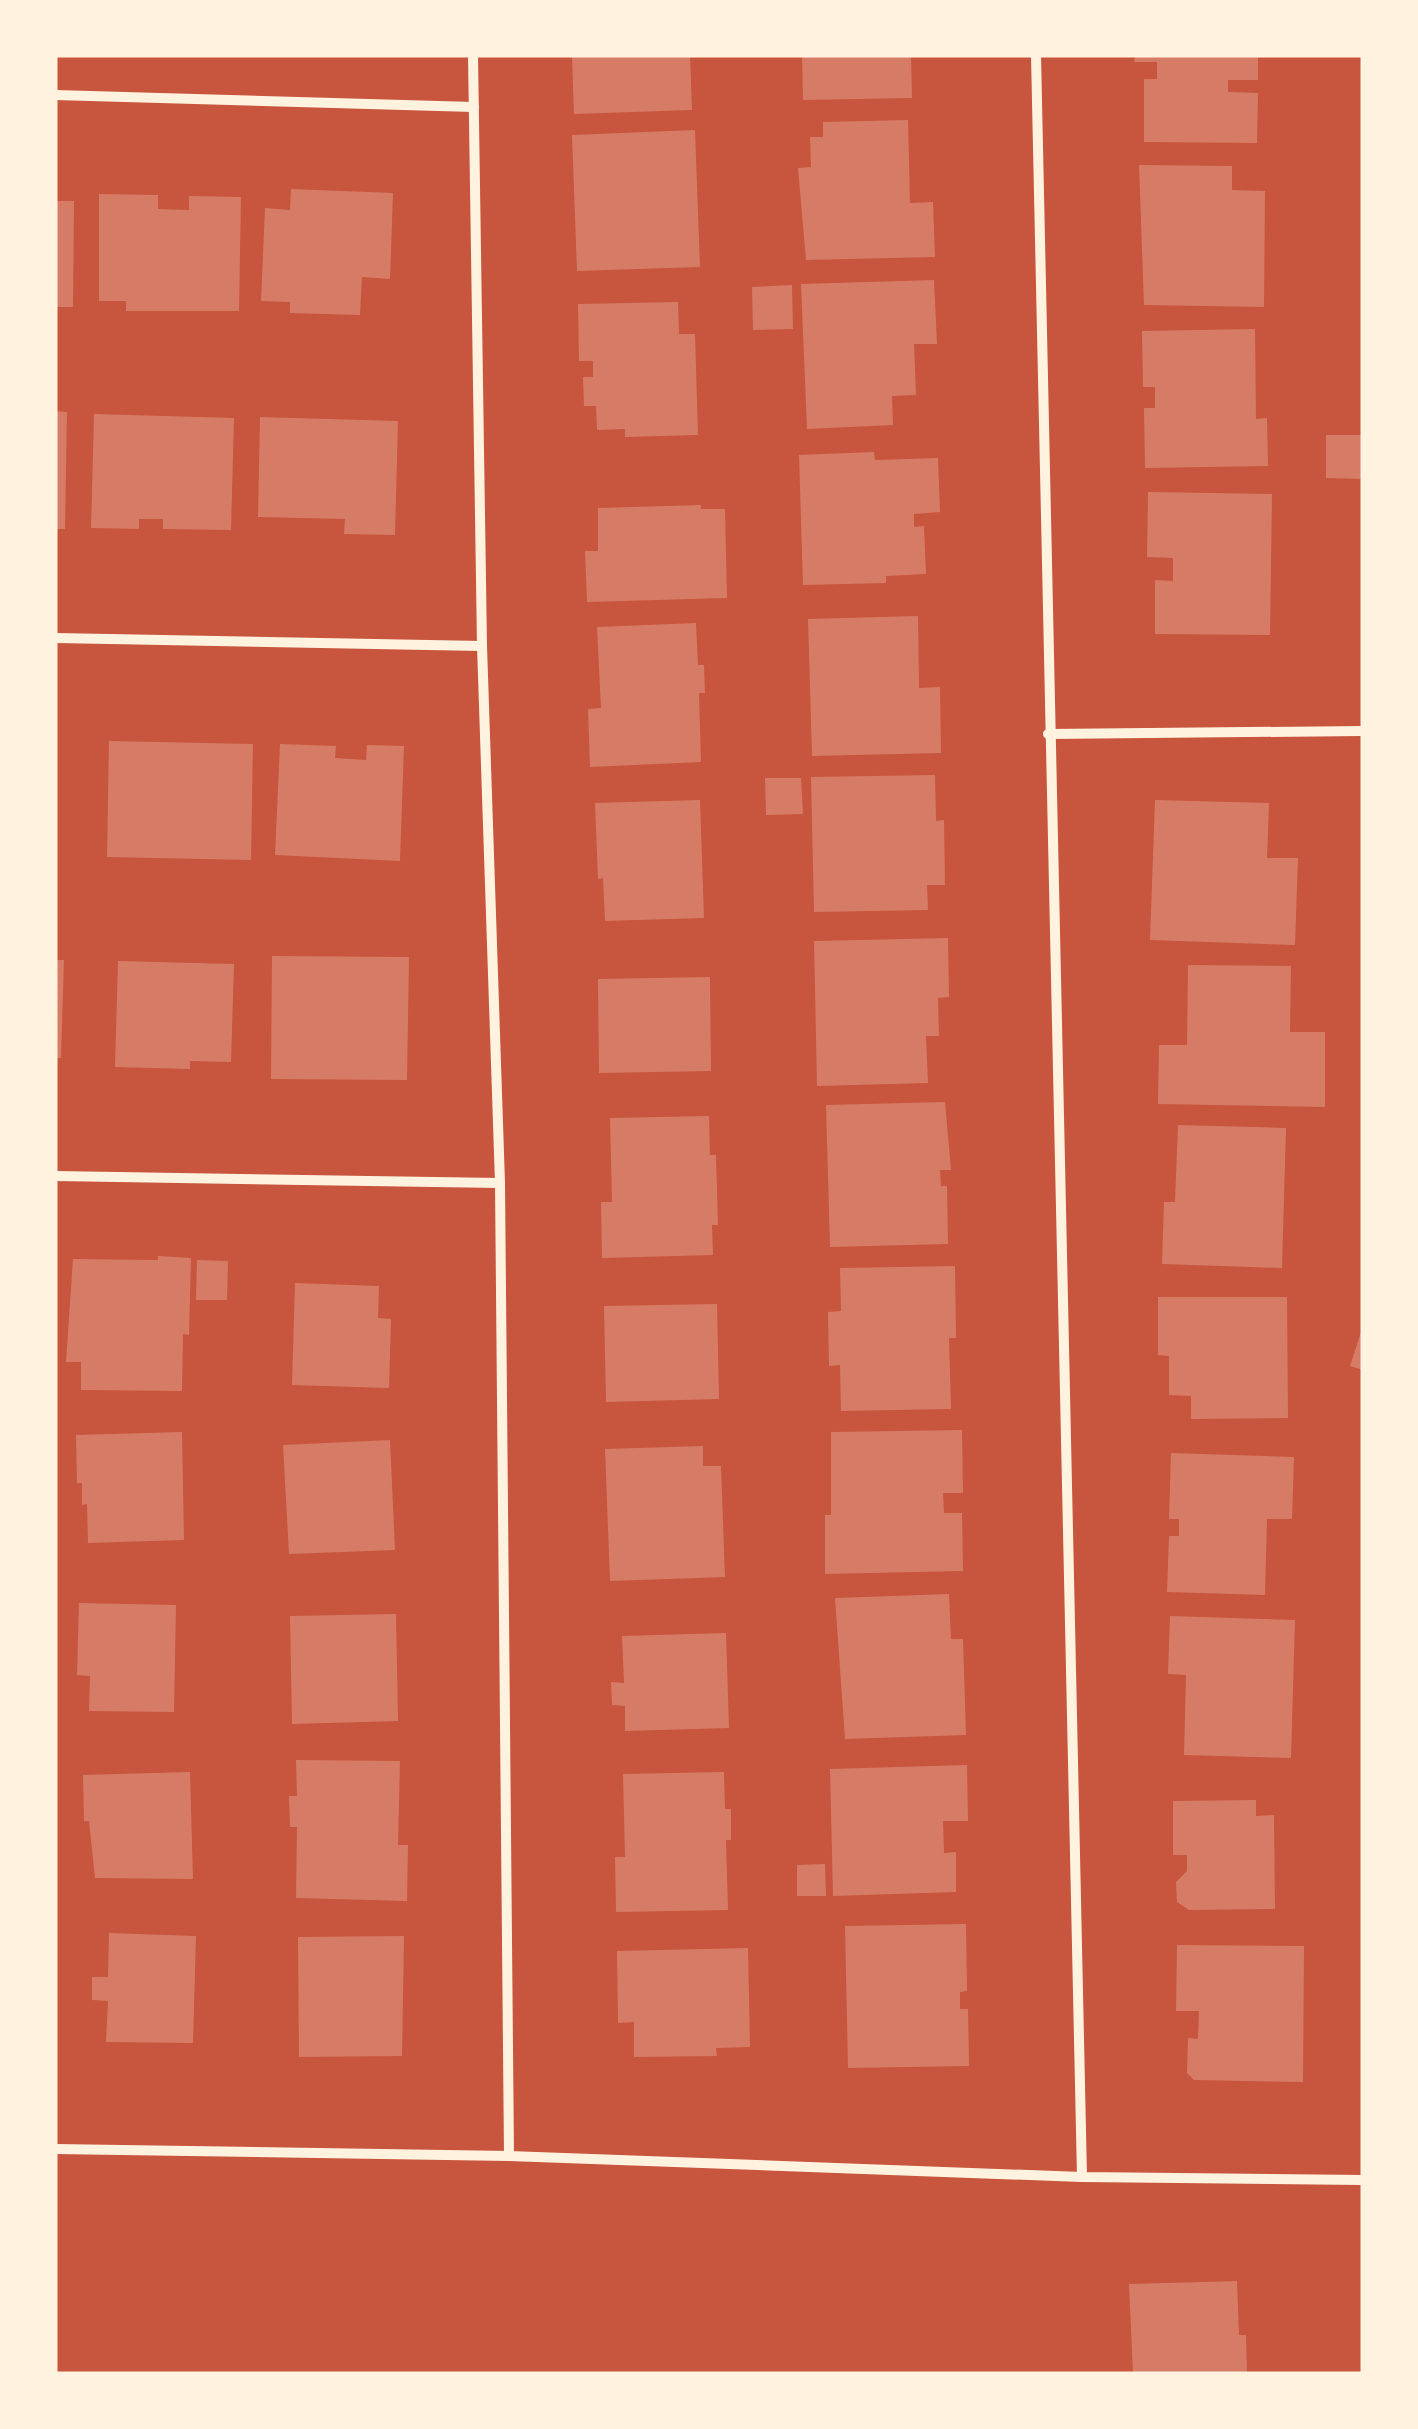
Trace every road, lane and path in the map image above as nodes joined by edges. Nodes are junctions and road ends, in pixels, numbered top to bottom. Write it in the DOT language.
graph roads {
  1 [pos="473,55"];
  2 [pos="1036,55"];
  3 [pos="55,94"];
  4 [pos="474,107"];
  5 [pos="55,638"];
  6 [pos="482,646"];
  7 [pos="1363,731"];
  8 [pos="1048,734"];
  9 [pos="55,1176"];
  10 [pos="500,1183"];
  11 [pos="55,2149"];
  12 [pos="509,2156"];
  13 [pos="1082,2177"];
  14 [pos="1363,2180"];
  1 -- 4 [label="street"];
  2 -- 8 [label="street"];
  3 -- 4 [label="street"];
  4 -- 6 [label="street"];
  5 -- 6 [label="street"];
  6 -- 10 [label="street"];
  7 -- 8 [label="street"];
  8 -- 13 [label="street"];
  9 -- 10 [label="street"];
  10 -- 12 [label="street"];
  11 -- 12 [label="street"];
  12 -- 13 [label="street"];
  13 -- 14 [label="street"];
}
